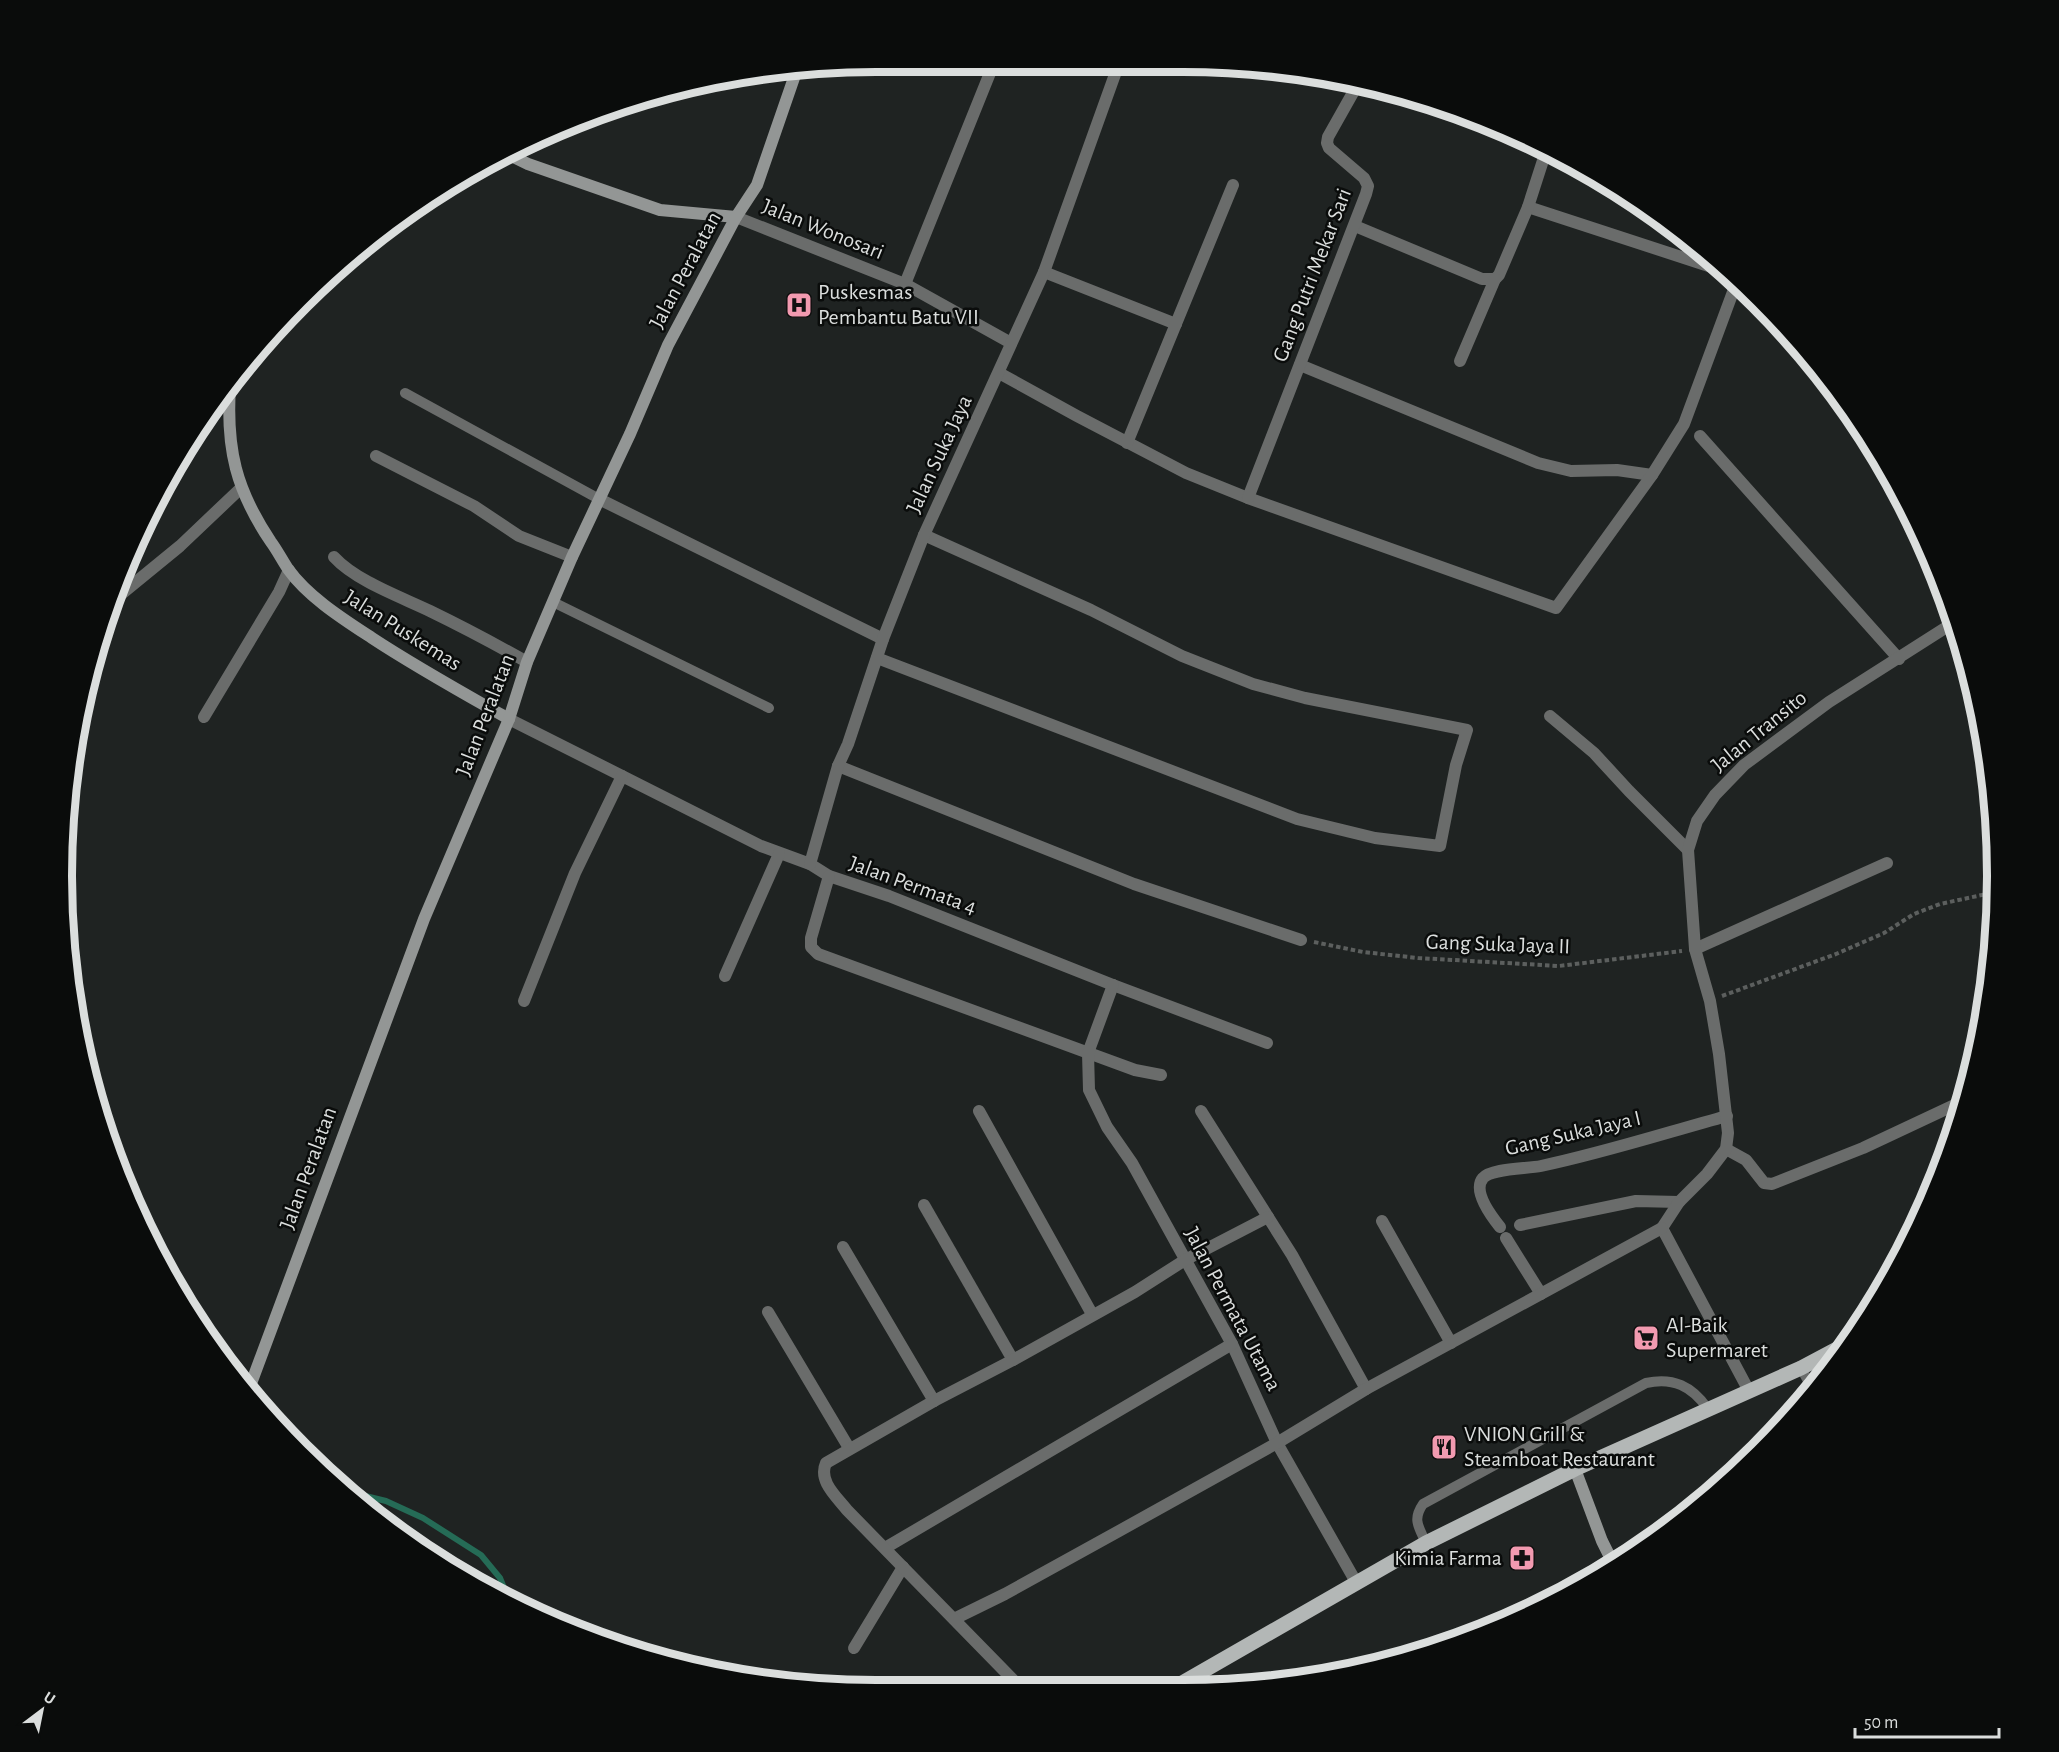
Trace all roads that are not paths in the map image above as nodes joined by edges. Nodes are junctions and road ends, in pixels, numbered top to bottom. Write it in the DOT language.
graph roads {
  1 [pos="990,72"];
  2 [pos="1116,72"];
  3 [pos="794,77"];
  4 [pos="1354,90"];
  5 [pos="1543,157"];
  6 [pos="515,158"];
  7 [pos="1233,185"];
  8 [pos="1527,207"];
  9 [pos="736,217"];
  10 [pos="1355,226"];
  11 [pos="1704,265"];
  12 [pos="1044,272"];
  13 [pos="1495,279"];
  14 [pos="905,284"];
  15 [pos="1734,290"];
  16 [pos="1176,324"];
  17 [pos="1011,343"];
  18 [pos="1460,362"];
  19 [pos="1300,365"];
  20 [pos="999,373"];
  21 [pos="405,393"];
  22 [pos="229,399"];
  23 [pos="229,403"];
  24 [pos="1700,436"];
  25 [pos="1127,443"];
  26 [pos="376,456"];
  27 [pos="1652,475"];
  28 [pos="241,488"];
  29 [pos="1248,498"];
  30 [pos="599,499"];
  31 [pos="924,535"];
  32 [pos="334,557"];
  33 [pos="573,557"];
  34 [pos="289,570"];
  35 [pos="125,591"];
  36 [pos="553,602"];
  37 [pos="1947,627"];
  38 [pos="883,639"];
  39 [pos="877,658"];
  40 [pos="1899,659"];
  41 [pos="527,662"];
  42 [pos="769,708"];
  43 [pos="1550,716"];
  44 [pos="204,717"];
  45 [pos="509,719"];
  46 [pos="838,766"];
  47 [pos="622,776"];
  48 [pos="1688,850"];
  49 [pos="778,854"];
  50 [pos="1887,863"];
  51 [pos="810,864"];
  52 [pos="828,876"];
  53 [pos="1301,940"];
  54 [pos="1695,949"];
  55 [pos="725,976"];
  56 [pos="1113,985"];
  57 [pos="524,1001"];
  58 [pos="1267,1043"];
  59 [pos="1088,1053"];
  60 [pos="1161,1075"];
  61 [pos="1953,1106"];
  62 [pos="979,1111"];
  63 [pos="1201,1112"];
  64 [pos="1727,1116"];
  65 [pos="1726,1149"];
  66 [pos="1679,1202"];
  67 [pos="924,1205"];
  68 [pos="1268,1217"];
  69 [pos="1382,1221"];
  70 [pos="1521,1226"];
  71 [pos="1662,1228"];
  72 [pos="843,1247"];
  73 [pos="1185,1260"];
  74 [pos="1540,1294"];
  75 [pos="768,1312"];
  76 [pos="1092,1314"];
  77 [pos="1451,1343"];
  78 [pos="1232,1344"];
  79 [pos="1830,1352"];
  80 [pos="1013,1360"];
  81 [pos="1801,1368"];
  82 [pos="1808,1381"];
  83 [pos="252,1382"];
  84 [pos="1366,1389"];
  85 [pos="1749,1391"];
  86 [pos="934,1401"];
  87 [pos="1708,1409"];
  88 [pos="1277,1443"];
  89 [pos="849,1448"];
  90 [pos="1575,1469"];
  91 [pos="1426,1543"];
  92 [pos="885,1548"];
  93 [pos="1610,1557"];
  94 [pos="903,1567"];
  95 [pos="1356,1582"];
  96 [pos="954,1619"];
  97 [pos="854,1648"];
  98 [pos="1013,1680"];
  99 [pos="1188,1680"];
  1 -- 14 [label="street"];
  2 -- 12 [label="street, Jalan Suka Jaya"];
  3 -- 9 [label="street, Jalan Peralatan"];
  4 -- 10 [label="street, Gang Putri Mekar Sari"];
  5 -- 8 [label="street"];
  6 -- 9 [label="street, Jalan Wonosari"];
  7 -- 16 [label="street"];
  8 -- 11 [label="street"];
  8 -- 13 [label="street"];
  9 -- 14 [label="street, Jalan Wonosari"];
  9 -- 30 [label="street, Jalan Peralatan"];
  10 -- 13 [label="street"];
  10 -- 19 [label="street, Gang Putri Mekar Sari"];
  12 -- 16 [label="street"];
  12 -- 17 [label="street, Jalan Suka Jaya"];
  13 -- 18 [label="street"];
  14 -- 17 [label="street, Jalan Wonosari"];
  15 -- 27 [label="street"];
  16 -- 25 [label="street"];
  17 -- 20 [label="street, Jalan Suka Jaya"];
  19 -- 27 [label="street"];
  19 -- 29 [label="street, Gang Putri Mekar Sari"];
  20 -- 25 [label="street"];
  20 -- 31 [label="street, Jalan Suka Jaya"];
  21 -- 30 [label="lane"];
  22 -- 23 [label="street, Jalan Puskemas"];
  23 -- 28 [label="street, Jalan Puskemas"];
  24 -- 40 [label="street"];
  25 -- 29 [label="street"];
  26 -- 33 [label="street"];
  27 -- 29 [label="street"];
  28 -- 34 [label="street, Jalan Puskemas"];
  28 -- 35 [label="street"];
  30 -- 33 [label="street, Jalan Peralatan"];
  30 -- 38 [label="street"];
  31 -- 38 [label="street, Jalan Suka Jaya"];
  31 -- 39 [label="street"];
  32 -- 41 [label="street"];
  33 -- 36 [label="street, Jalan Peralatan"];
  34 -- 44 [label="street"];
  34 -- 45 [label="street, Jalan Puskemas"];
  36 -- 41 [label="street, Jalan Peralatan"];
  36 -- 42 [label="lane"];
  37 -- 40 [label="street, Jalan Transito"];
  38 -- 39 [label="street, Jalan Suka Jaya"];
  39 -- 46 [label="street, Jalan Suka Jaya"];
  40 -- 48 [label="street, Jalan Transito"];
  41 -- 45 [label="street, Jalan Peralatan"];
  43 -- 48 [label="street"];
  45 -- 47 [label="street, Jalan Puskemas"];
  45 -- 83 [label="street, Jalan Peralatan"];
  46 -- 51 [label="street, Jalan Suka Jaya"];
  46 -- 53 [label="street"];
  47 -- 49 [label="street, Jalan Puskemas"];
  47 -- 57 [label="street"];
  48 -- 54 [label="street, Jalan Transito"];
  49 -- 51 [label="street, Jalan Puskemas"];
  49 -- 55 [label="street"];
  50 -- 54 [label="street"];
  51 -- 52 [label="street, Jalan Puskemas"];
  52 -- 56 [label="street, Jalan Permata 4"];
  52 -- 59 [label="street, Jalan Permata 4"];
  54 -- 64 [label="street, Jalan Transito"];
  56 -- 58 [label="street, Jalan Permata 4"];
  56 -- 59 [label="street"];
  59 -- 60 [label="street, Jalan Permata 4"];
  59 -- 73 [label="street, Jalan Permata Utama"];
  61 -- 65 [label="street"];
  62 -- 76 [label="street"];
  63 -- 68 [label="street"];
  64 -- 65 [label="street"];
  64 -- 74 [label="street, Gang Suka Jaya I"];
  65 -- 66 [label="street"];
  66 -- 70 [label="street"];
  66 -- 71 [label="street"];
  67 -- 80 [label="street"];
  68 -- 73 [label="street"];
  68 -- 84 [label="street"];
  69 -- 77 [label="street"];
  71 -- 74 [label="street"];
  71 -- 85 [label="street"];
  72 -- 86 [label="street"];
  73 -- 76 [label="street"];
  73 -- 78 [label="street, Jalan Permata Utama"];
  74 -- 77 [label="street"];
  75 -- 89 [label="street"];
  76 -- 80 [label="street"];
  77 -- 84 [label="street"];
  78 -- 88 [label="street, Jalan Permata Utama"];
  78 -- 92 [label="street"];
  79 -- 81 [label="main road"];
  80 -- 86 [label="street"];
  81 -- 82 [label="lane"];
  81 -- 85 [label="main road"];
  84 -- 88 [label="street"];
  85 -- 87 [label="main road"];
  86 -- 89 [label="street"];
  87 -- 90 [label="main road"];
  87 -- 91 [label="lane"];
  88 -- 95 [label="street, Jalan Permata Utama"];
  88 -- 96 [label="street"];
  89 -- 92 [label="street"];
  90 -- 91 [label="main road"];
  90 -- 93 [label="street"];
  91 -- 95 [label="main road"];
  92 -- 94 [label="street"];
  94 -- 96 [label="street"];
  94 -- 97 [label="street"];
  95 -- 99 [label="main road"];
  96 -- 98 [label="street"];
}
